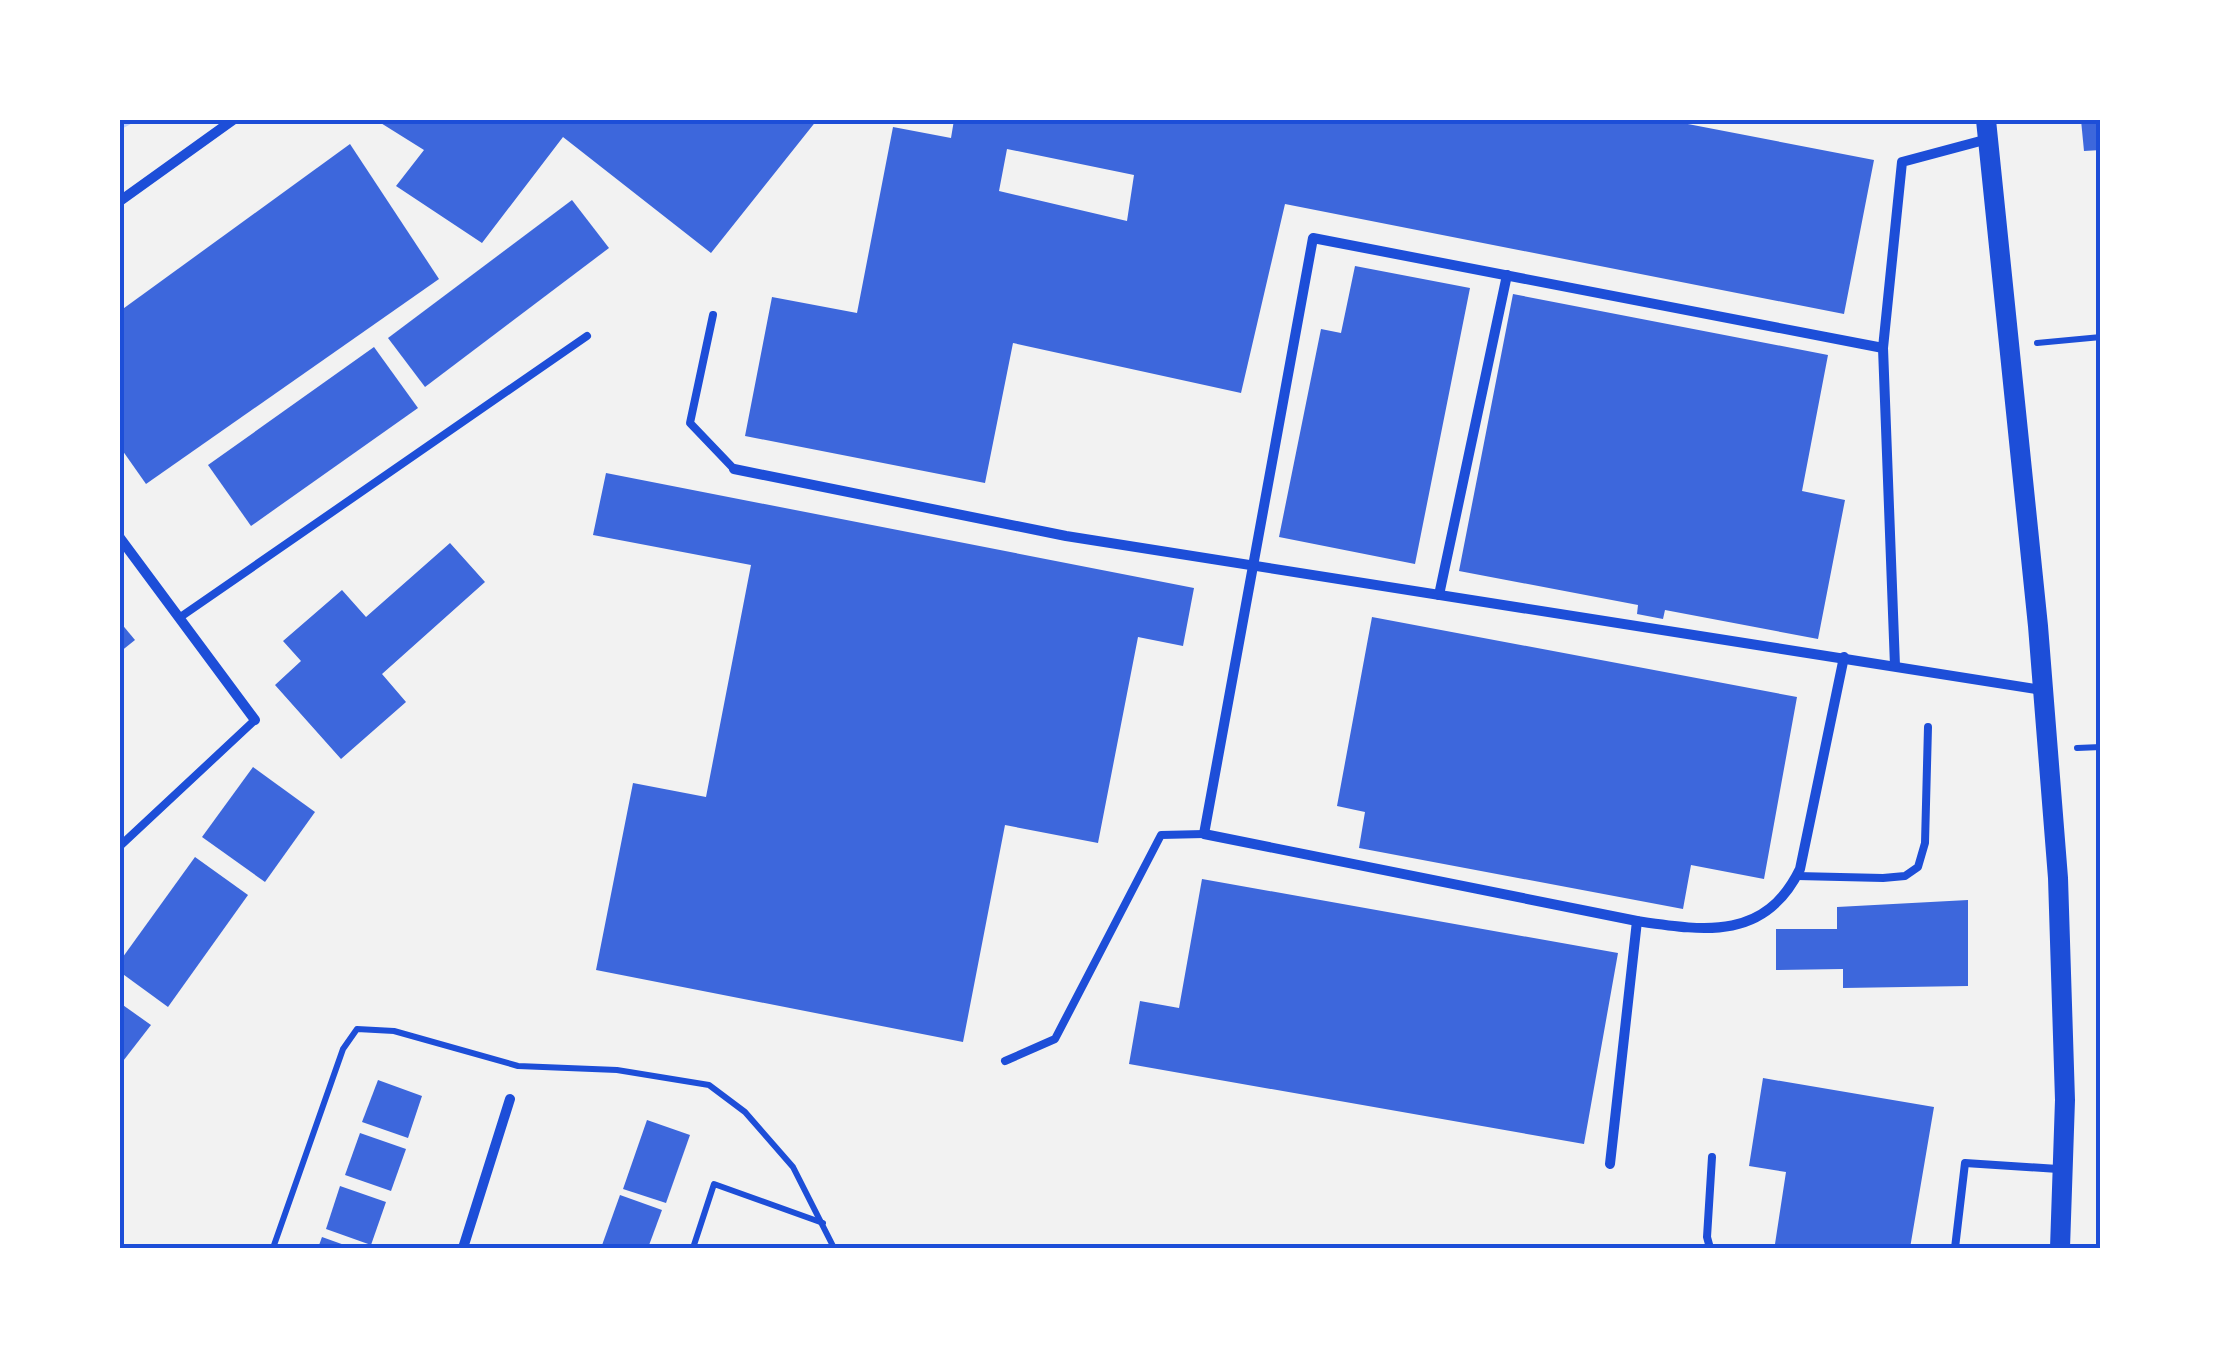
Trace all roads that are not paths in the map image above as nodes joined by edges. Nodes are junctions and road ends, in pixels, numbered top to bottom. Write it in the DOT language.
graph roads {
  1 [pos="233,120"];
  2 [pos="1988,130"];
  3 [pos="120,201"];
  4 [pos="1507,275"];
  5 [pos="713,315"];
  6 [pos="588,336"];
  7 [pos="1884,348"];
  8 [pos="734,468"];
  9 [pos="120,538"];
  10 [pos="1254,566"];
  11 [pos="1439,595"];
  12 [pos="179,618"];
  13 [pos="1844,657"];
  14 [pos="1895,666"];
  15 [pos="2044,690"];
  16 [pos="255,720"];
  17 [pos="1928,728"];
  18 [pos="1204,834"];
  19 [pos="120,846"];
  20 [pos="1796,876"];
  21 [pos="1637,921"];
  22 [pos="1005,1060"];
  23 [pos="510,1099"];
  24 [pos="1712,1157"];
  25 [pos="1610,1164"];
  26 [pos="2063,1169"];
  27 [pos="463,1248"];
  28 [pos="1710,1248"];
  29 [pos="1954,1248"];
  30 [pos="2060,1248"];
  1 -- 3 [label="street"];
  2 -- 7 [label="street"];
  2 -- 15 [label="main road"];
  4 -- 7 [label="street"];
  4 -- 10 [label="street"];
  4 -- 11 [label="street"];
  5 -- 8 [label="lane"];
  6 -- 12 [label="lane"];
  7 -- 14 [label="street"];
  8 -- 10 [label="street"];
  9 -- 12 [label="street"];
  10 -- 11 [label="street"];
  10 -- 18 [label="street"];
  11 -- 13 [label="street"];
  12 -- 16 [label="street"];
  13 -- 14 [label="street"];
  13 -- 20 [label="street"];
  14 -- 15 [label="street"];
  15 -- 26 [label="main road"];
  16 -- 19 [label="lane"];
  17 -- 20 [label="lane"];
  18 -- 21 [label="street"];
  18 -- 22 [label="lane"];
  20 -- 21 [label="street"];
  21 -- 25 [label="street"];
  23 -- 27 [label="street"];
  24 -- 28 [label="lane"];
  26 -- 29 [label="lane"];
  26 -- 30 [label="main road"];
}
